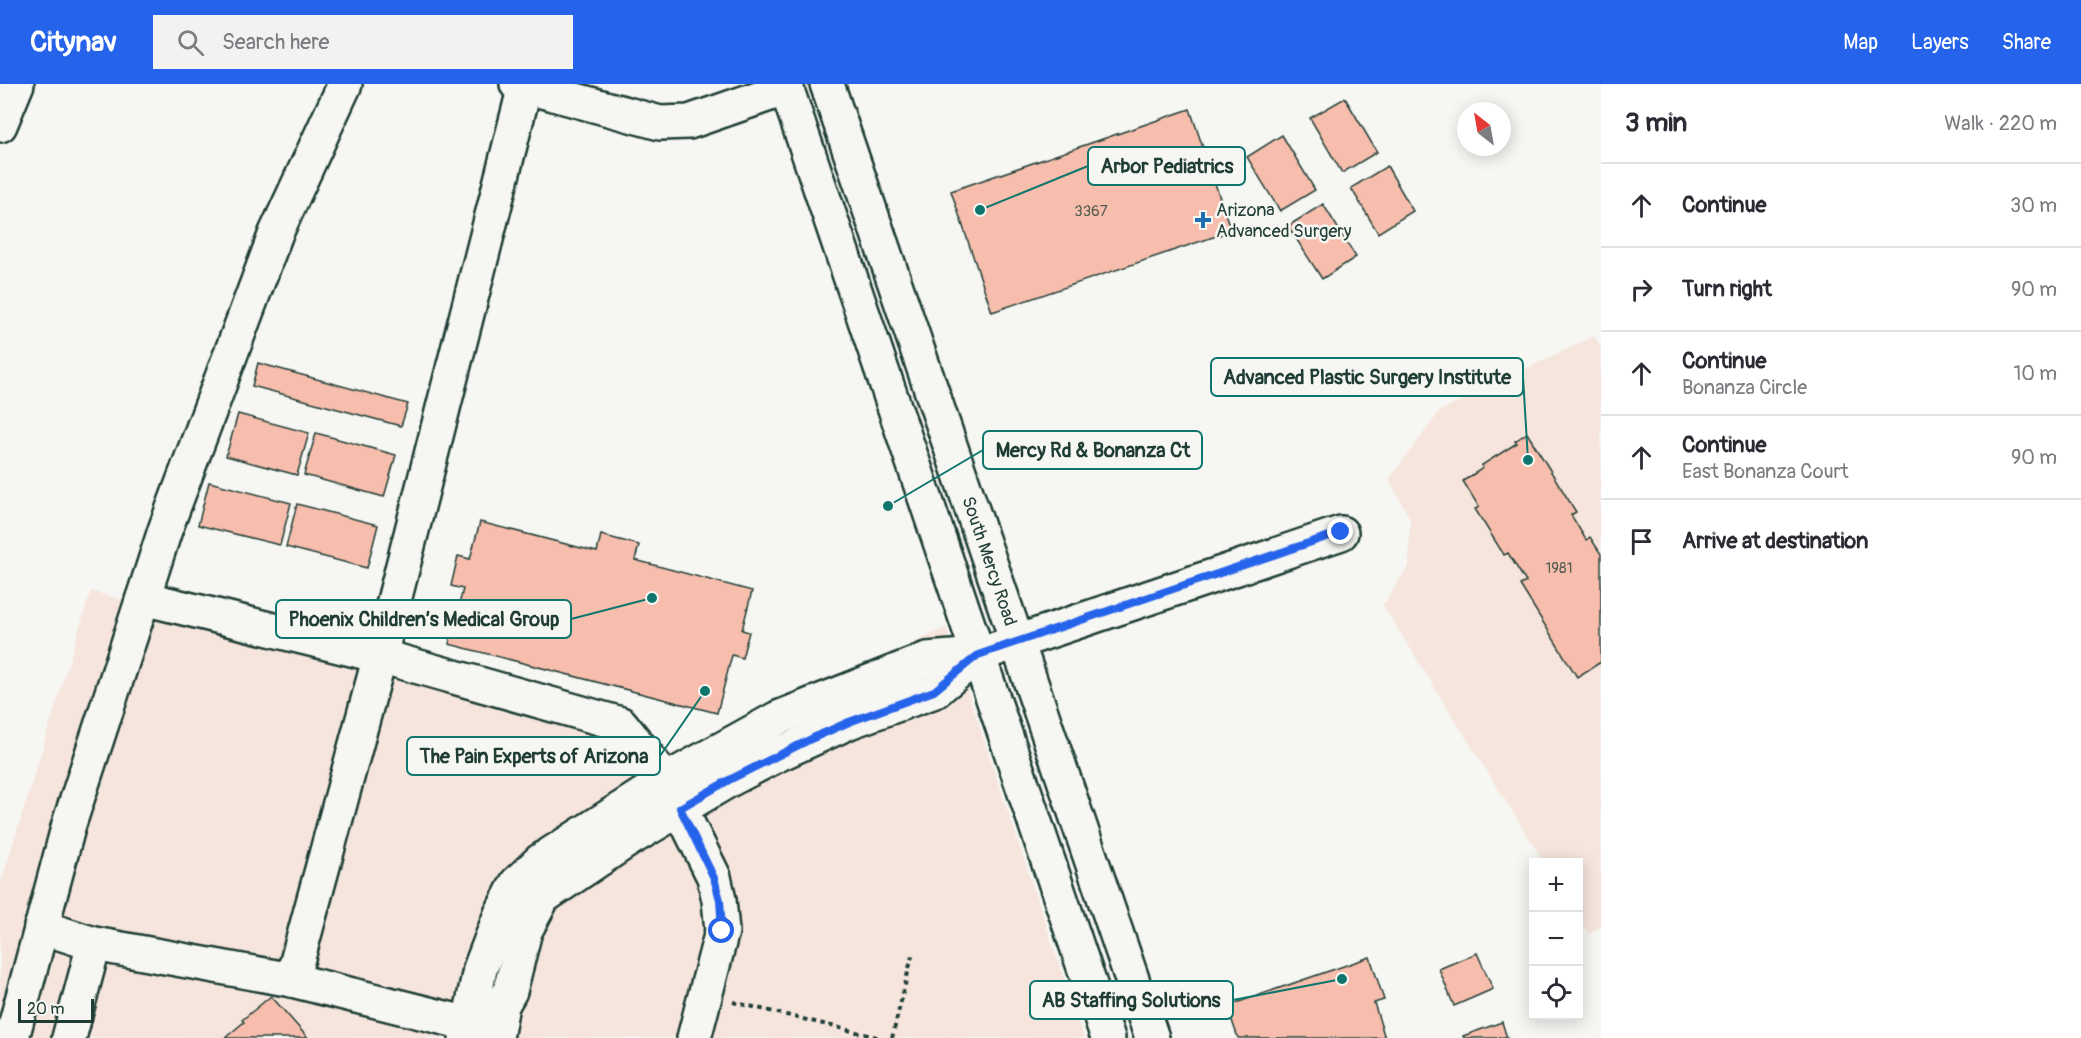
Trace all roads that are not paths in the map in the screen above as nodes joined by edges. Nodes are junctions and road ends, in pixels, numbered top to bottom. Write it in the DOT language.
graph roads {
  1 [pos="17,84"];
  2 [pos="345,84"];
  3 [pos="827,84"];
  4 [pos="521,85"];
  5 [pos="791,85"];
  6 [pos="0,125"];
  7 [pos="1341,532"];
  8 [pos="143,598"];
  9 [pos="1018,642"];
  10 [pos="978,655"];
  11 [pos="380,656"];
  12 [pos="666,780"];
  13 [pos="680,808"];
  14 [pos="41,927"];
  15 [pos="94,944"];
  16 [pos="292,980"];
  17 [pos="482,1032"];
  18 [pos="12,1038"];
  19 [pos="69,1038"];
  20 [pos="694,1038"];
  21 [pos="1108,1038"];
  22 [pos="1152,1038"];
  1 -- 6 [label="main road"];
  2 -- 8 [label="main road"];
  3 -- 9 [label="main road, South Mercy Road"];
  4 -- 5 [label="main road"];
  4 -- 11 [label="main road"];
  5 -- 10 [label="main road"];
  7 -- 9 [label="main road"];
  8 -- 11 [label="main road"];
  8 -- 14 [label="main road"];
  9 -- 10 [label="main road"];
  9 -- 22 [label="main road, South Mercy Road"];
  10 -- 12 [label="main road"];
  10 -- 13 [label="main road"];
  10 -- 21 [label="main road"];
  11 -- 12 [label="main road"];
  11 -- 16 [label="main road"];
  12 -- 13 [label="main road"];
  12 -- 17 [label="main road"];
  13 -- 17 [label="main road"];
  13 -- 20 [label="main road"];
  14 -- 15 [label="main road"];
  14 -- 18 [label="main road"];
  15 -- 16 [label="main road"];
  15 -- 19 [label="main road"];
  16 -- 17 [label="main road"];
}
